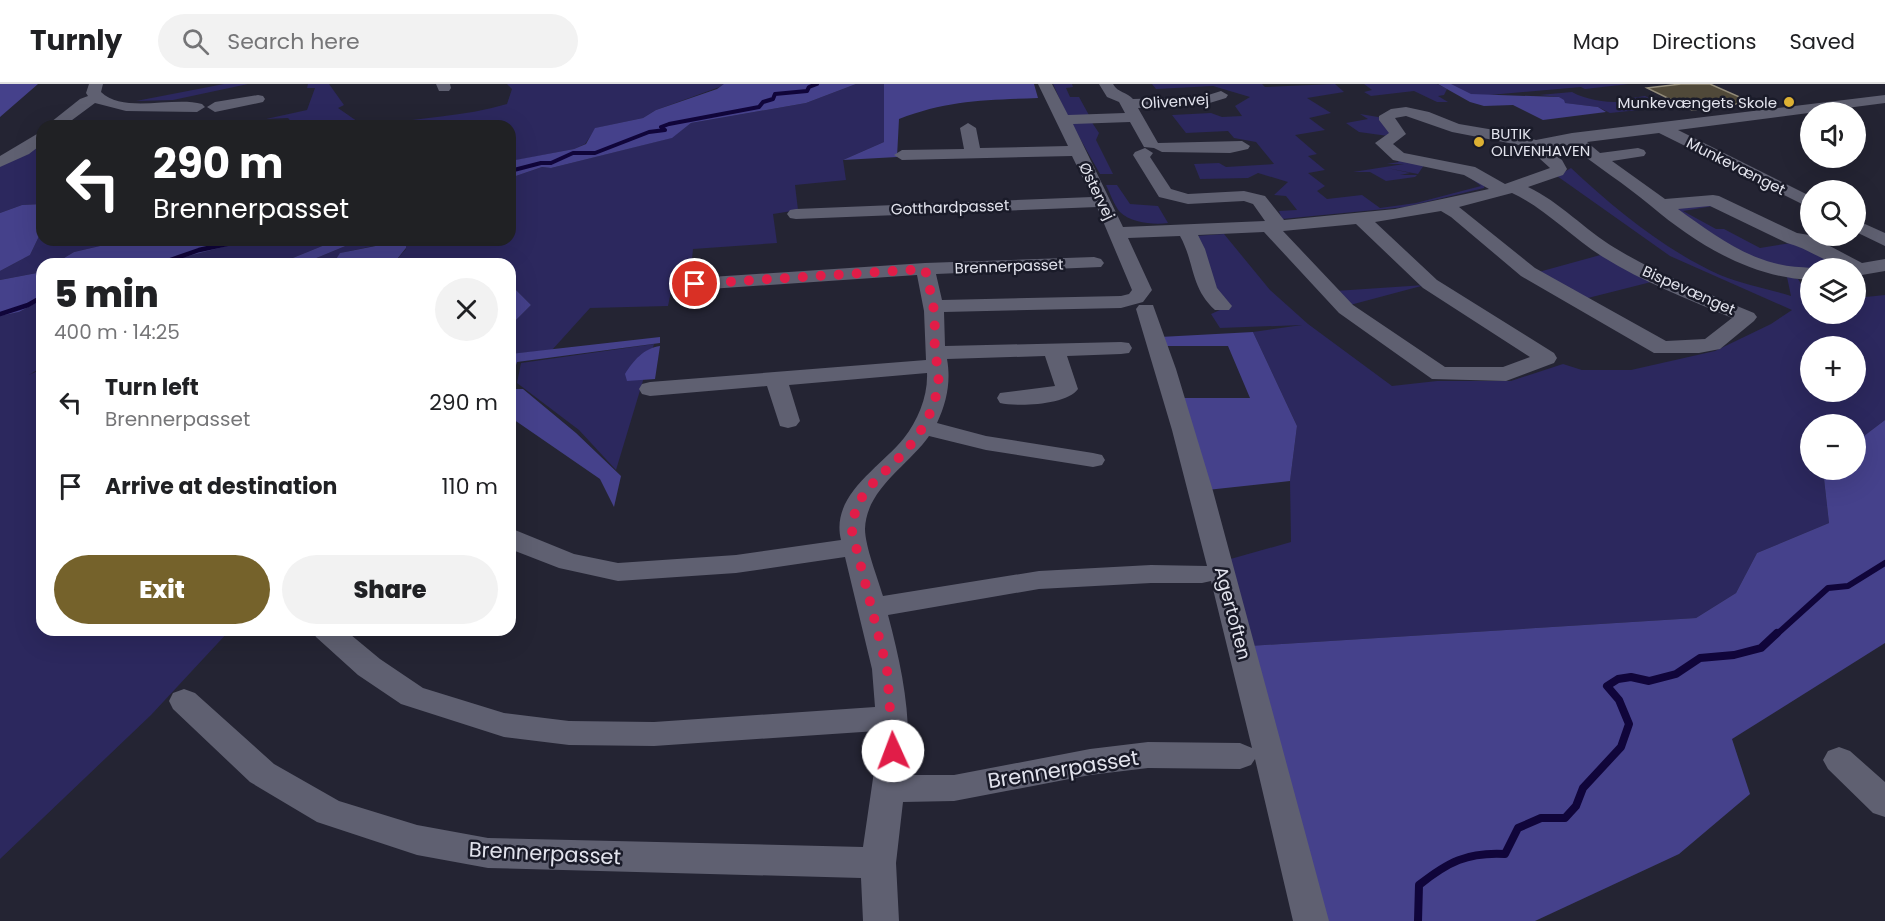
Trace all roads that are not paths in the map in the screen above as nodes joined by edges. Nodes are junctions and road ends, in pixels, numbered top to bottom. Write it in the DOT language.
graph roads {
  1 [pos="1045,84"];
  2 [pos="1106,84"];
  3 [pos="96,91"];
  4 [pos="1221,95"];
  5 [pos="258,99"];
  6 [pos="1885,99"];
  7 [pos="1132,110"];
  8 [pos="62,120"];
  9 [pos="1063,120"];
  10 [pos="968,128"];
  11 [pos="1661,128"];
  12 [pos="1572,138"];
  13 [pos="36,141"];
  14 [pos="1535,145"];
  15 [pos="1242,146"];
  16 [pos="1152,148"];
  17 [pos="1078,151"];
  18 [pos="973,153"];
  19 [pos="1638,153"];
  20 [pos="902,155"];
  21 [pos="1596,158"];
  22 [pos="0,162"];
  23 [pos="1509,188"];
  24 [pos="1736,197"];
  25 [pos="1800,198"];
  26 [pos="1713,200"];
  27 [pos="1103,202"];
  28 [pos="1443,205"];
  29 [pos="1660,205"];
  30 [pos="796,214"];
  31 [pos="1360,218"];
  32 [pos="1273,226"];
  33 [pos="1186,230"];
  34 [pos="1866,230"];
  35 [pos="1117,233"];
  36 [pos="1885,240"];
  37 [pos="1837,258"];
  38 [pos="1094,263"];
  39 [pos="1885,265"];
  40 [pos="1866,268"];
  41 [pos="925,269"];
  42 [pos="1800,274"];
  43 [pos="695,284"];
  44 [pos="1141,303"];
  45 [pos="933,306"];
  46 [pos="1222,306"];
  47 [pos="1121,348"];
  48 [pos="1054,350"];
  49 [pos="937,360"];
  50 [pos="777,381"];
  51 [pos="650,389"];
  52 [pos="1008,398"];
  53 [pos="788,421"];
  54 [pos="923,426"];
  55 [pos="1093,460"];
  56 [pos="516,541"];
  57 [pos="855,547"];
  58 [pos="1202,574"];
  59 [pos="871,608"];
  60 [pos="333,636"];
  61 [pos="184,701"];
  62 [pos="892,718"];
  63 [pos="1240,756"];
  64 [pos="1839,760"];
  65 [pos="887,789"];
  66 [pos="1885,803"];
  67 [pos="878,863"];
  68 [pos="881,921"];
  69 [pos="1311,921"];
  1 -- 9 [label="street, Østervej"];
  2 -- 7 [label="street, Olivenvej"];
  3 -- 5 [label="street"];
  3 -- 8 [label="street"];
  4 -- 7 [label="street, Olivenvej"];
  6 -- 11 [label="street, Munkevænget"];
  7 -- 9 [label="street, Olivenvej"];
  7 -- 16 [label="street, Olivenvej"];
  9 -- 17 [label="street, Østervej"];
  10 -- 18 [label="street"];
  11 -- 12 [label="street, Munkevænget"];
  11 -- 25 [label="street, Munkevænget"];
  12 -- 14 [label="street, Munkevænget"];
  12 -- 21 [label="street"];
  13 -- 22 [label="street"];
  14 -- 23 [label="street, Munkevænget"];
  14 -- 23 [label="street, Munkevænget"];
  15 -- 16 [label="street"];
  16 -- 32 [label="street, Olivenvej"];
  17 -- 18 [label="street"];
  17 -- 27 [label="street, Østervej"];
  18 -- 20 [label="street"];
  19 -- 21 [label="street"];
  21 -- 29 [label="street"];
  23 -- 28 [label="street"];
  23 -- 28 [label="street, Bispevænget"];
  24 -- 26 [label="street, Munkevænget"];
  26 -- 29 [label="street, Munkevænget"];
  26 -- 37 [label="street"];
  27 -- 30 [label="street, Gotthardpasset"];
  27 -- 35 [label="street, Østervej"];
  28 -- 31 [label="street"];
  29 -- 42 [label="street"];
  31 -- 32 [label="street"];
  31 -- 32 [label="street"];
  32 -- 33 [label="street"];
  33 -- 35 [label="street"];
  33 -- 46 [label="street"];
  34 -- 36 [label="street"];
  35 -- 44 [label="street, Østervej"];
  38 -- 41 [label="street, Brennerpasset"];
  39 -- 40 [label="street"];
  41 -- 43 [label="street, Brennerpasset"];
  41 -- 45 [label="street"];
  44 -- 45 [label="street"];
  44 -- 69 [label="street, Agertoften"];
  45 -- 49 [label="street"];
  47 -- 48 [label="street"];
  48 -- 49 [label="street"];
  48 -- 52 [label="street"];
  49 -- 50 [label="street"];
  49 -- 54 [label="street"];
  50 -- 51 [label="street"];
  50 -- 53 [label="street"];
  54 -- 55 [label="street"];
  54 -- 57 [label="street"];
  56 -- 57 [label="street"];
  57 -- 59 [label="street"];
  58 -- 59 [label="street"];
  59 -- 62 [label="street"];
  60 -- 62 [label="street"];
  61 -- 67 [label="street, Brennerpasset"];
  62 -- 65 [label="street"];
  63 -- 65 [label="street, Brennerpasset"];
  64 -- 66 [label="street"];
  65 -- 67 [label="street"];
  67 -- 68 [label="street"];
}
